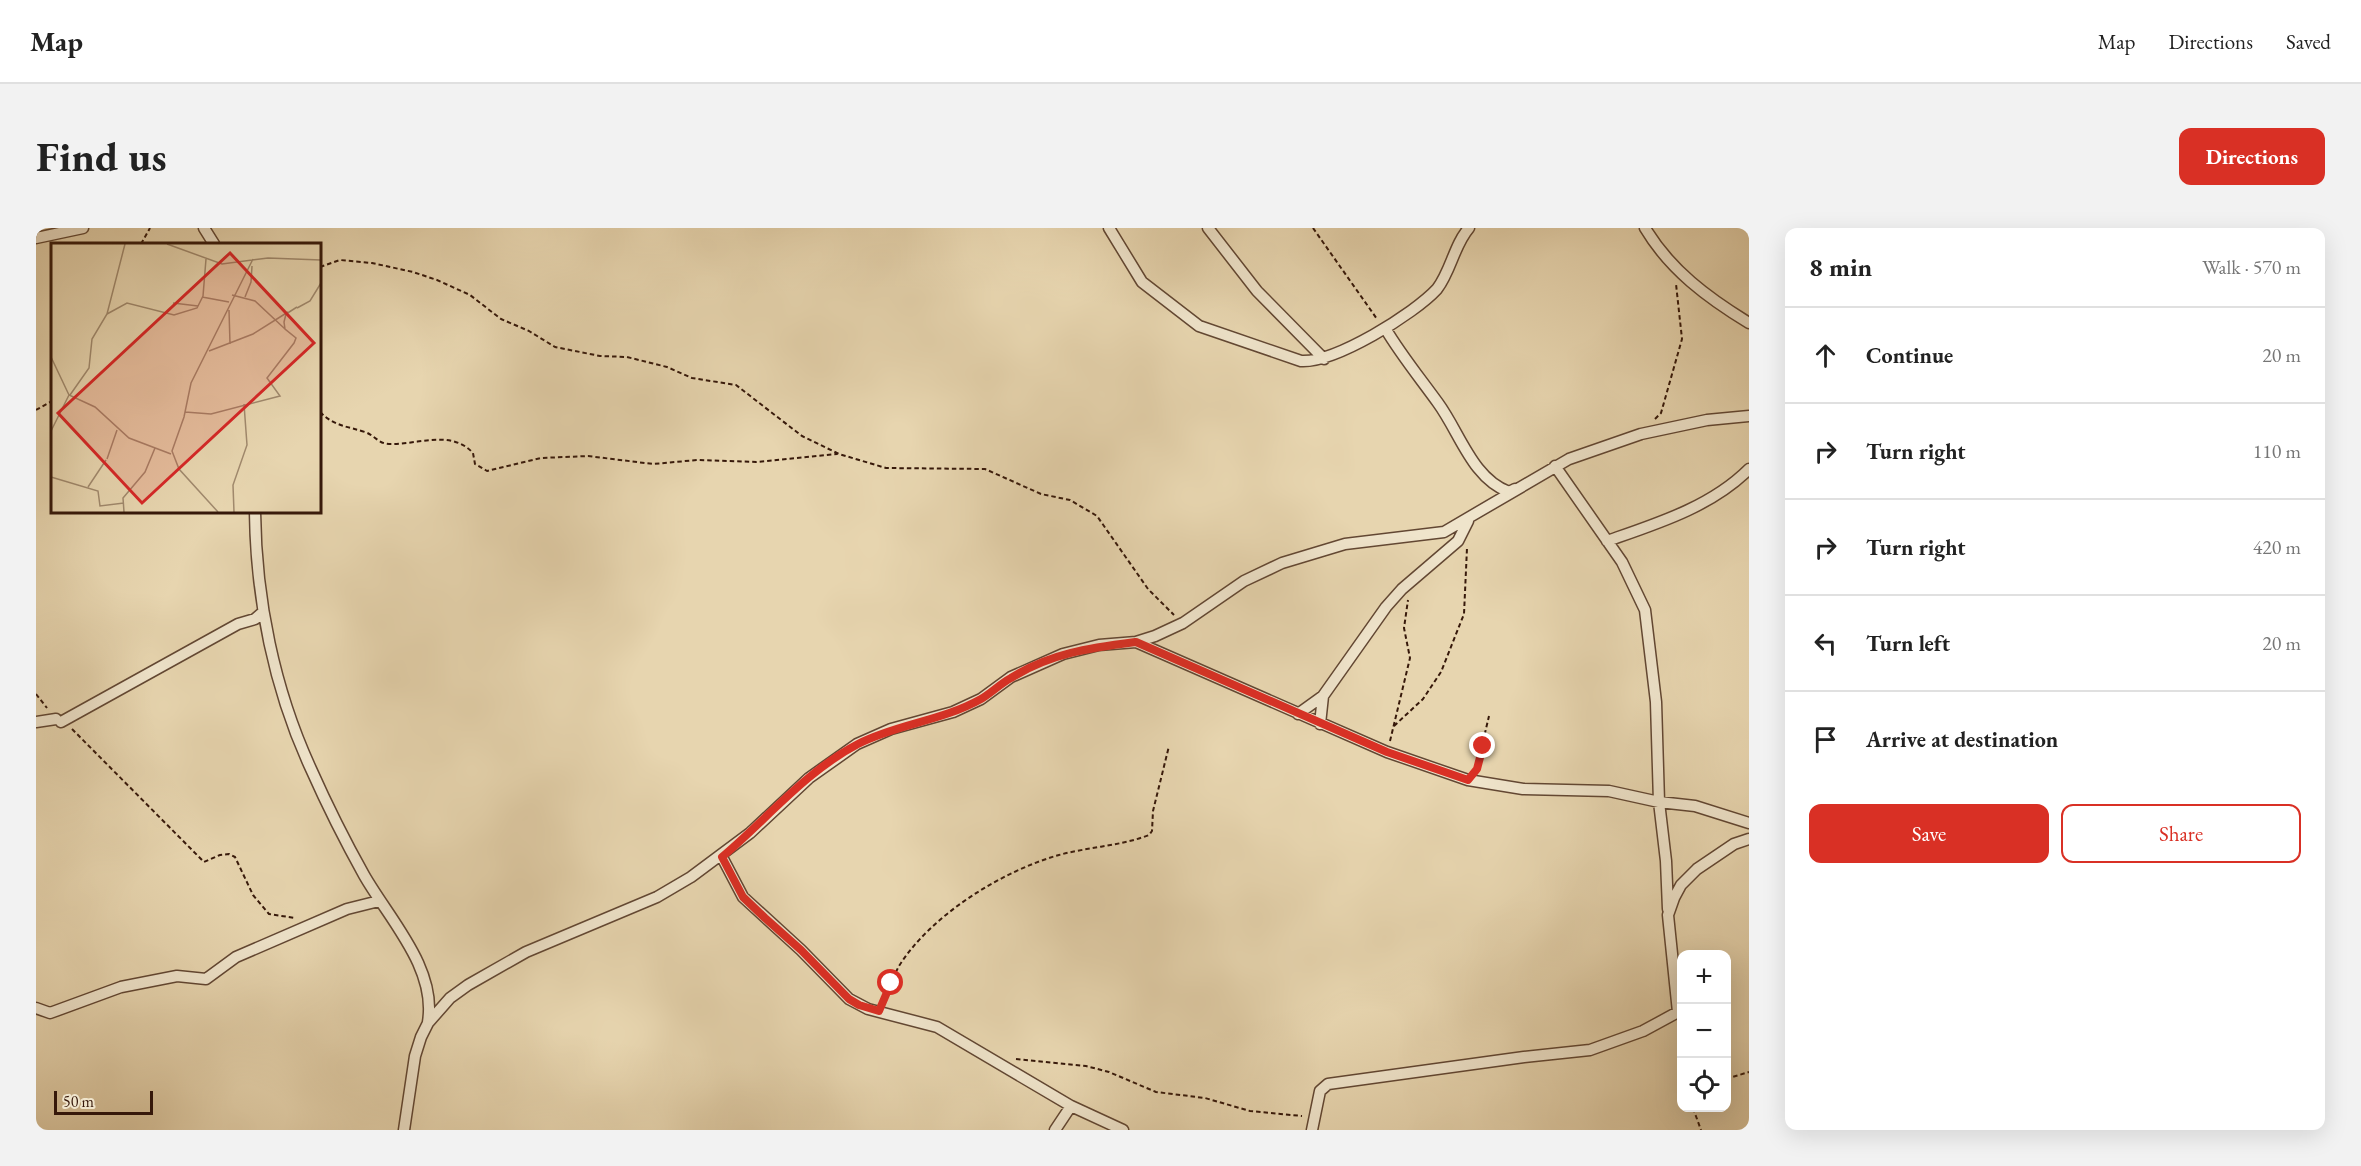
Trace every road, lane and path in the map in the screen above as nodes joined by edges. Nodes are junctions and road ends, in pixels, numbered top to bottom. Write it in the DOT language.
graph roads {
  1 [pos="83,228"];
  2 [pos="150,228"];
  3 [pos="204,228"];
  4 [pos="1109,228"];
  5 [pos="1208,228"];
  6 [pos="1313,228"];
  7 [pos="1469,228"];
  8 [pos="1646,228"];
  9 [pos="36,238"];
  10 [pos="142,243"];
  11 [pos="213,243"];
  12 [pos="1672,264"];
  13 [pos="321,267"];
  14 [pos="1749,323"];
  15 [pos="1385,328"];
  16 [pos="1324,359"];
  17 [pos="51,402"];
  18 [pos="36,410"];
  19 [pos="321,413"];
  20 [pos="1749,416"];
  21 [pos="1641,434"];
  22 [pos="839,454"];
  23 [pos="1555,466"];
  24 [pos="1749,469"];
  25 [pos="1515,489"];
  26 [pos="255,513"];
  27 [pos="1468,520"];
  28 [pos="1607,541"];
  29 [pos="1467,542"];
  30 [pos="1408,599"];
  31 [pos="263,612"];
  32 [pos="1183,623"];
  33 [pos="1136,642"];
  34 [pos="36,694"];
  35 [pos="1323,696"];
  36 [pos="1298,714"];
  37 [pos="1489,716"];
  38 [pos="59,720"];
  39 [pos="36,722"];
  40 [pos="1320,724"];
  41 [pos="1394,726"];
  42 [pos="1169,746"];
  43 [pos="1387,752"];
  44 [pos="1468,780"];
  45 [pos="1659,802"];
  46 [pos="1749,823"];
  47 [pos="1749,840"];
  48 [pos="722,857"];
  49 [pos="380,900"];
  50 [pos="1668,915"];
  51 [pos="310,926"];
  52 [pos="1677,1004"];
  53 [pos="36,1008"];
  54 [pos="879,1011"];
  55 [pos="1677,1013"];
  56 [pos="428,1023"];
  57 [pos="1013,1058"];
  58 [pos="1749,1072"];
  59 [pos="1731,1077"];
  60 [pos="1071,1106"];
  61 [pos="1695,1112"];
  62 [pos="1315,1117"];
  63 [pos="404,1130"];
  64 [pos="1055,1130"];
  65 [pos="1123,1130"];
  66 [pos="1312,1130"];
  67 [pos="1701,1130"];
  1 -- 9 [label="street"];
  2 -- 10 [label="path"];
  3 -- 11 [label="street"];
  4 -- 16 [label="street"];
  5 -- 16 [label="street"];
  6 -- 15 [label="path"];
  7 -- 15 [label="street"];
  8 -- 12 [label="street"];
  12 -- 14 [label="street"];
  12 -- 21 [label="path"];
  13 -- 22 [label="path"];
  15 -- 16 [label="street"];
  15 -- 25 [label="street"];
  17 -- 18 [label="path"];
  19 -- 22 [label="path"];
  20 -- 21 [label="street"];
  21 -- 23 [label="street"];
  22 -- 32 [label="path"];
  23 -- 25 [label="street"];
  23 -- 28 [label="street"];
  24 -- 28 [label="street"];
  25 -- 27 [label="street"];
  26 -- 31 [label="street"];
  27 -- 32 [label="street"];
  27 -- 35 [label="street"];
  28 -- 45 [label="street"];
  29 -- 41 [label="path"];
  30 -- 41 [label="path"];
  31 -- 38 [label="street"];
  31 -- 49 [label="street"];
  32 -- 33 [label="street"];
  33 -- 36 [label="street"];
  33 -- 48 [label="street"];
  34 -- 38 [label="path"];
  35 -- 36 [label="street"];
  35 -- 40 [label="street"];
  36 -- 40 [label="street"];
  37 -- 44 [label="path"];
  38 -- 39 [label="street"];
  38 -- 51 [label="path"];
  40 -- 43 [label="street"];
  41 -- 43 [label="path"];
  42 -- 54 [label="path"];
  43 -- 44 [label="street"];
  44 -- 45 [label="street"];
  45 -- 46 [label="street"];
  45 -- 50 [label="street"];
  47 -- 50 [label="street"];
  48 -- 54 [label="street"];
  48 -- 56 [label="street"];
  49 -- 51 [label="street"];
  49 -- 56 [label="street"];
  50 -- 52 [label="street"];
  51 -- 53 [label="street"];
  54 -- 60 [label="street"];
  55 -- 62 [label="street"];
  56 -- 63 [label="street"];
  57 -- 62 [label="path"];
  58 -- 59 [label="path"];
  60 -- 64 [label="street"];
  60 -- 65 [label="street"];
  61 -- 67 [label="path"];
  62 -- 66 [label="street"];
}
